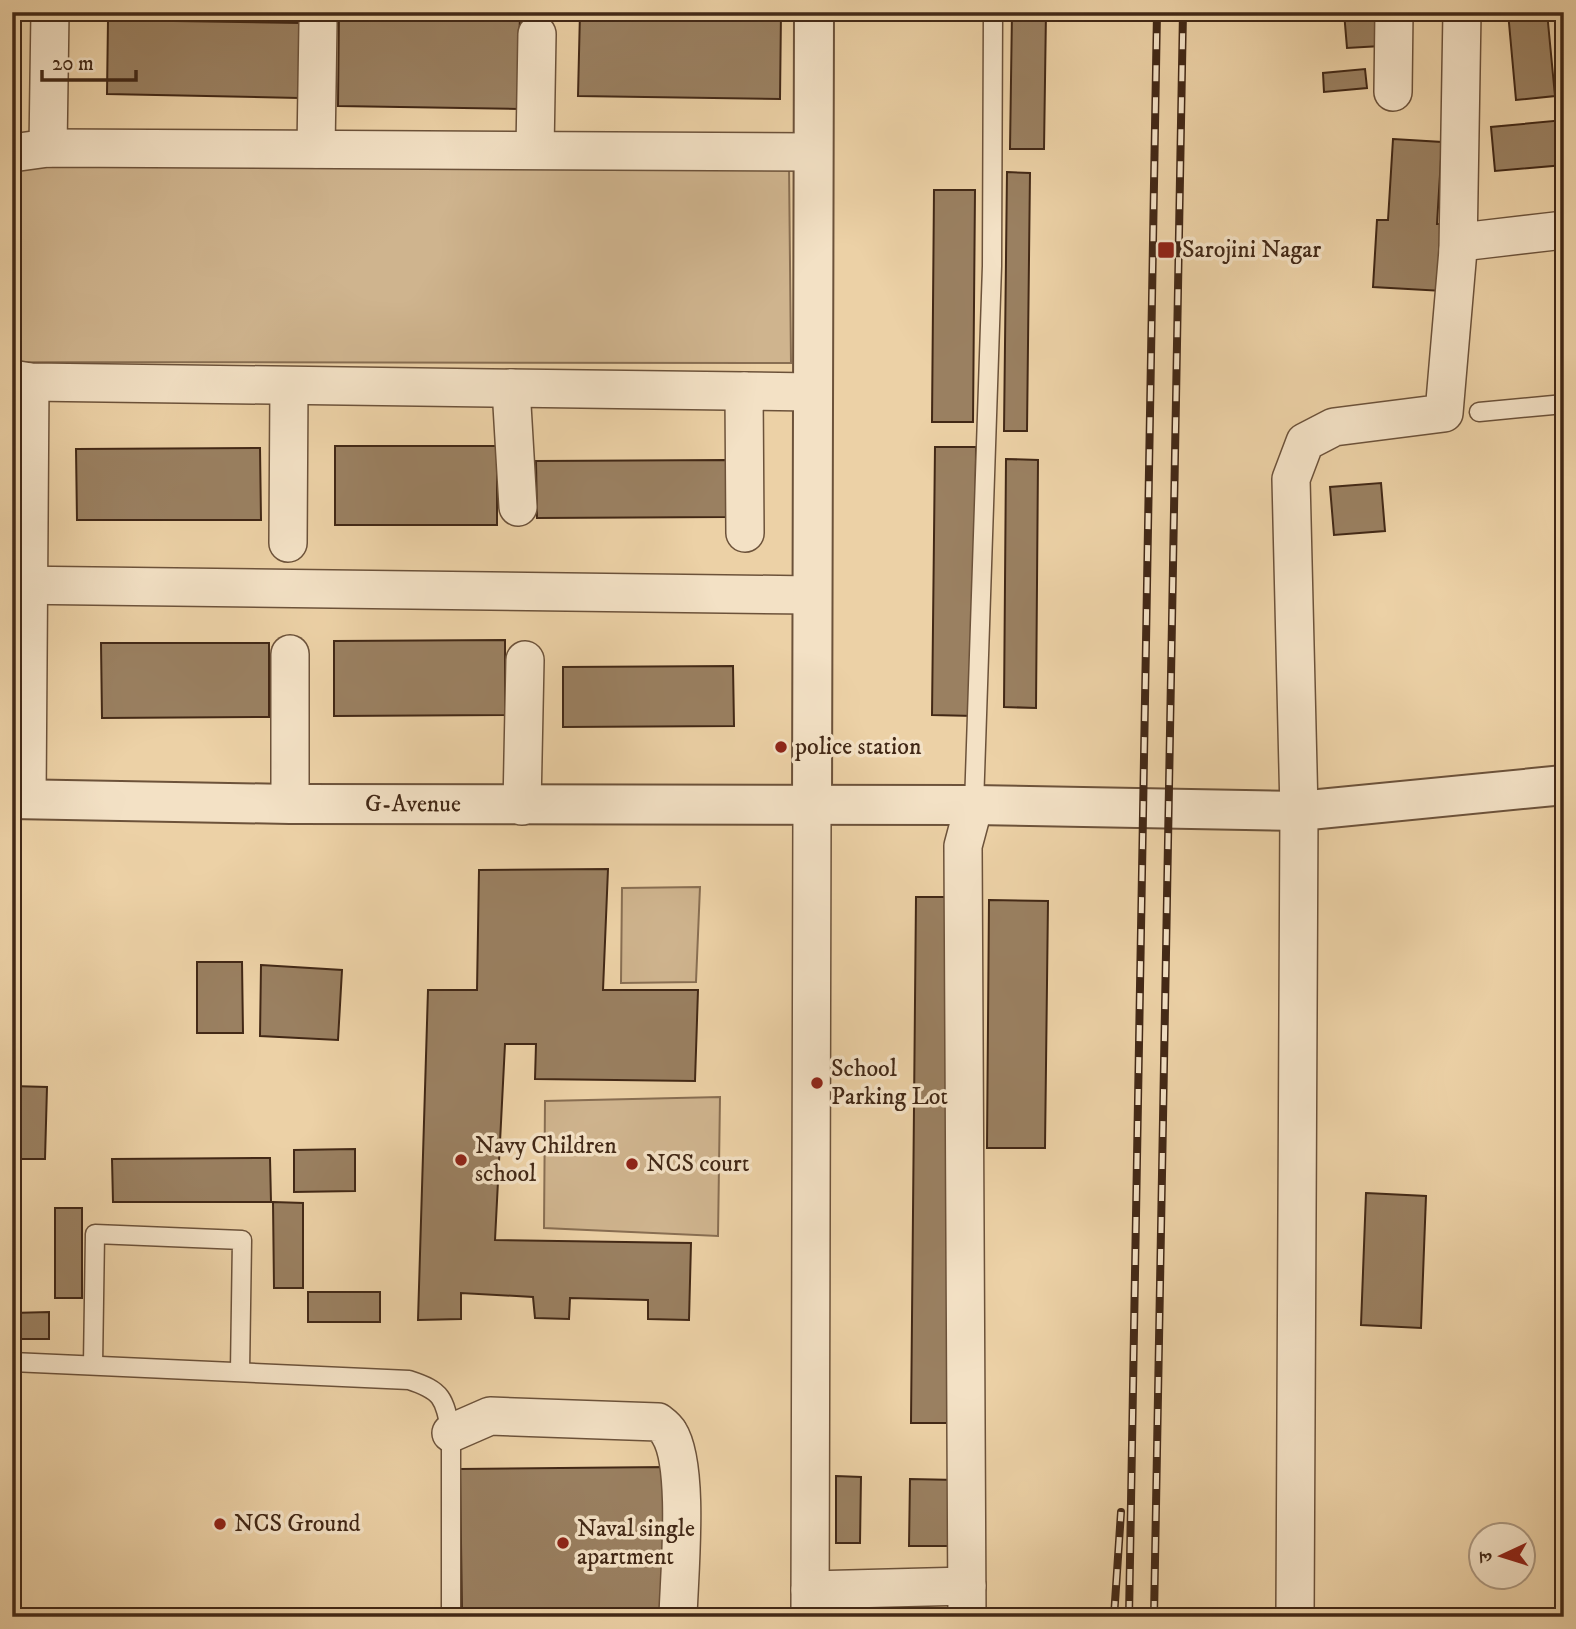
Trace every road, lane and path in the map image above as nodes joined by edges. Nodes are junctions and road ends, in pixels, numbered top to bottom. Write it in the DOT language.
graph roads {
  1 [pos="50,12"];
  2 [pos="814,12"];
  3 [pos="993,12"];
  4 [pos="1394,12"];
  5 [pos="1462,12"];
  6 [pos="318,23"];
  7 [pos="537,34"];
  8 [pos="1393,92"];
  9 [pos="48,148"];
  10 [pos="316,149"];
  11 [pos="535,150"];
  12 [pos="813,152"];
  13 [pos="12,153"];
  14 [pos="1564,230"];
  15 [pos="1458,250"];
  16 [pos="21,381"];
  17 [pos="289,386"];
  18 [pos="511,388"];
  19 [pos="744,391"];
  20 [pos="813,392"];
  21 [pos="1564,404"];
  22 [pos="1479,412"];
  23 [pos="518,507"];
  24 [pos="745,533"];
  25 [pos="288,543"];
  26 [pos="20,585"];
  27 [pos="812,595"];
  28 [pos="290,654"];
  29 [pos="525,660"];
  30 [pos="1564,785"];
  31 [pos="20,799"];
  32 [pos="290,804"];
  33 [pos="522,806"];
  34 [pos="974,806"];
  35 [pos="812,807"];
  36 [pos="1298,811"];
  37 [pos="12,1362"];
  38 [pos="93,1365"];
  39 [pos="240,1371"];
  40 [pos="451,1433"];
  41 [pos="967,1601"];
  42 [pos="810,1603"];
  43 [pos="451,1617"];
  44 [pos="678,1617"];
  45 [pos="1295,1617"];
  1 -- 9 [label="street"];
  2 -- 12 [label="street"];
  3 -- 34 [label="lane"];
  4 -- 8 [label="street"];
  5 -- 15 [label="street"];
  6 -- 10 [label="street"];
  7 -- 11 [label="street"];
  9 -- 10 [label="street"];
  9 -- 13 [label="street"];
  10 -- 11 [label="street"];
  11 -- 12 [label="street"];
  12 -- 20 [label="street"];
  14 -- 15 [label="street"];
  15 -- 36 [label="street"];
  16 -- 17 [label="street"];
  16 -- 26 [label="street"];
  17 -- 18 [label="street"];
  17 -- 25 [label="street"];
  18 -- 19 [label="street"];
  18 -- 23 [label="street"];
  19 -- 20 [label="street"];
  19 -- 24 [label="street"];
  20 -- 27 [label="street"];
  21 -- 22 [label="lane"];
  26 -- 27 [label="street"];
  26 -- 31 [label="street"];
  27 -- 35 [label="street"];
  28 -- 32 [label="street"];
  29 -- 33 [label="street"];
  30 -- 36 [label="street, G-Avenue"];
  31 -- 32 [label="street, G-Avenue"];
  32 -- 33 [label="street, G-Avenue"];
  33 -- 35 [label="street, G-Avenue"];
  34 -- 35 [label="street, G-Avenue"];
  34 -- 36 [label="street, G-Avenue"];
  34 -- 41 [label="street"];
  35 -- 42 [label="street"];
  36 -- 45 [label="street"];
  37 -- 38 [label="lane"];
  38 -- 39 [label="lane"];
  38 -- 39 [label="lane"];
  39 -- 40 [label="lane"];
  40 -- 43 [label="lane"];
  40 -- 44 [label="street"];
  41 -- 42 [label="street"];
}
